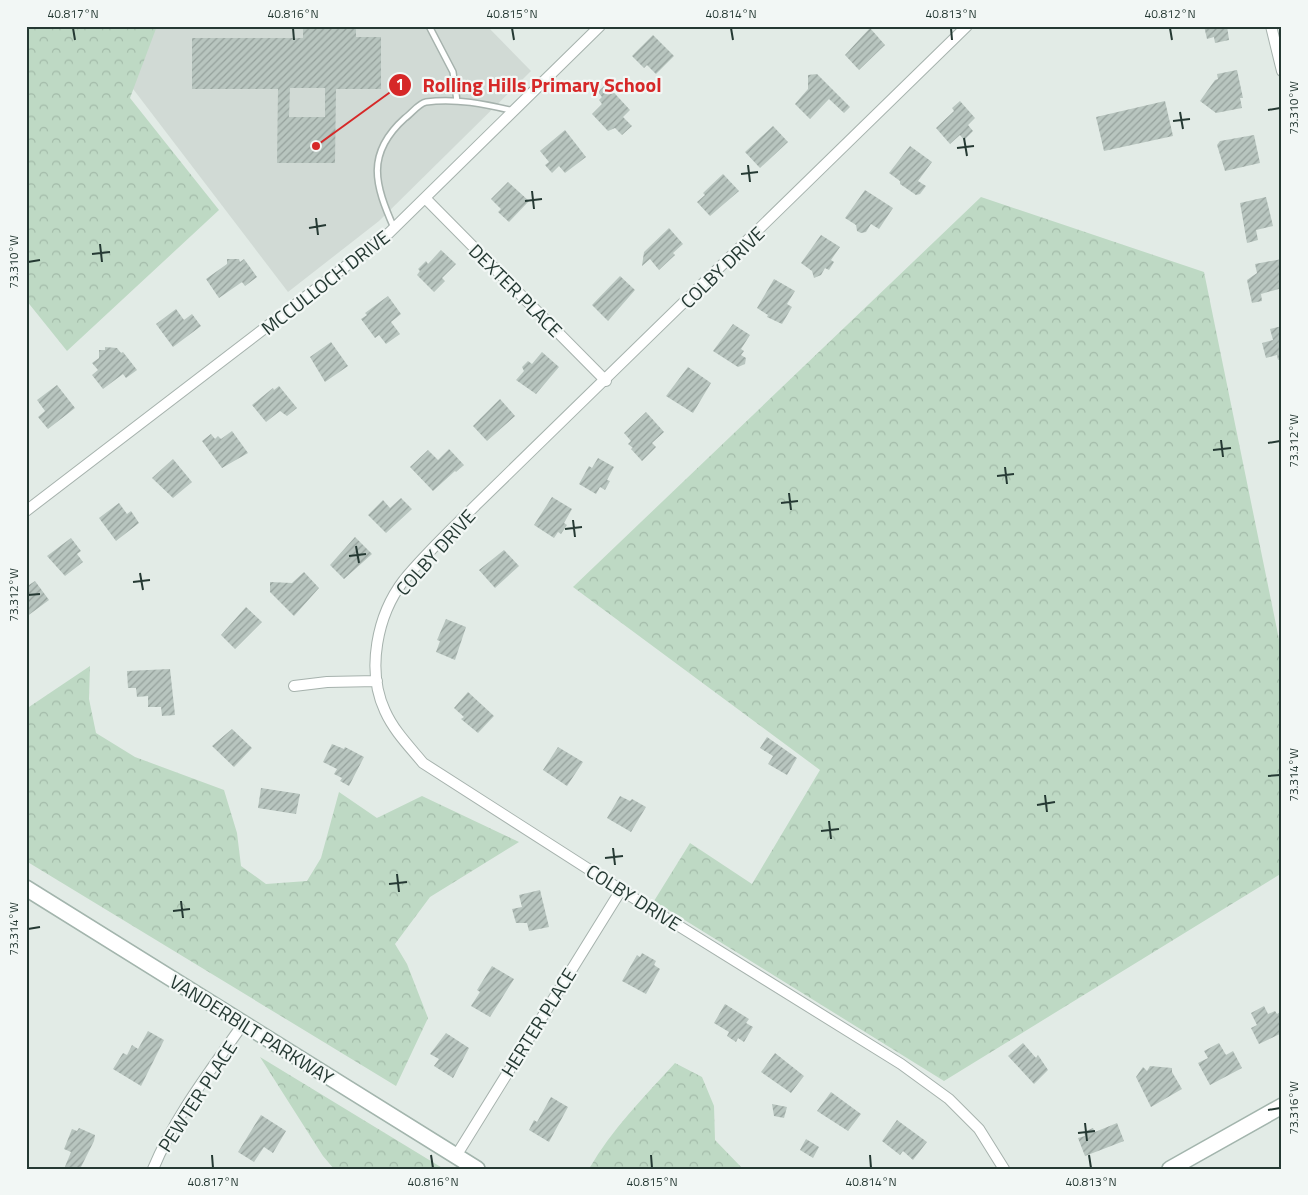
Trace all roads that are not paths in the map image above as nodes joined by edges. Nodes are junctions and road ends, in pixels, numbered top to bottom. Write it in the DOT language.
graph roads {
  1 [pos="429,26"];
  2 [pos="600,26"];
  3 [pos="967,26"];
  4 [pos="1271,26"];
  5 [pos="1282,71"];
  6 [pos="457,101"];
  7 [pos="514,111"];
  8 [pos="426,200"];
  9 [pos="394,228"];
  10 [pos="606,381"];
  11 [pos="26,511"];
  12 [pos="377,681"];
  13 [pos="294,686"];
  14 [pos="26,888"];
  15 [pos="621,890"];
  16 [pos="243,1024"];
  17 [pos="1282,1106"];
  18 [pos="456,1156"];
  19 [pos="153,1169"];
  20 [pos="477,1169"];
  21 [pos="1004,1169"];
  22 [pos="1170,1169"];
  1 -- 6 [label="lane"];
  2 -- 7 [label="street, MCCULLOCH DRIVE"];
  3 -- 10 [label="street, COLBY DRIVE"];
  4 -- 5 [label="street"];
  6 -- 7 [label="lane"];
  6 -- 9 [label="lane"];
  7 -- 8 [label="street, MCCULLOCH DRIVE"];
  8 -- 9 [label="street, MCCULLOCH DRIVE"];
  8 -- 10 [label="street, DEXTER PLACE"];
  9 -- 11 [label="street, MCCULLOCH DRIVE"];
  10 -- 12 [label="street, COLBY DRIVE"];
  12 -- 13 [label="street"];
  12 -- 15 [label="street, COLBY DRIVE"];
  14 -- 16 [label="main road, VANDERBILT PARKWAY"];
  15 -- 18 [label="street, HERTER PLACE"];
  15 -- 21 [label="street, COLBY DRIVE"];
  16 -- 18 [label="main road, VANDERBILT PARKWAY"];
  16 -- 19 [label="street, PEWTER PLACE"];
  17 -- 22 [label="main road"];
  18 -- 20 [label="main road, VANDERBILT PARKWAY"];
}
